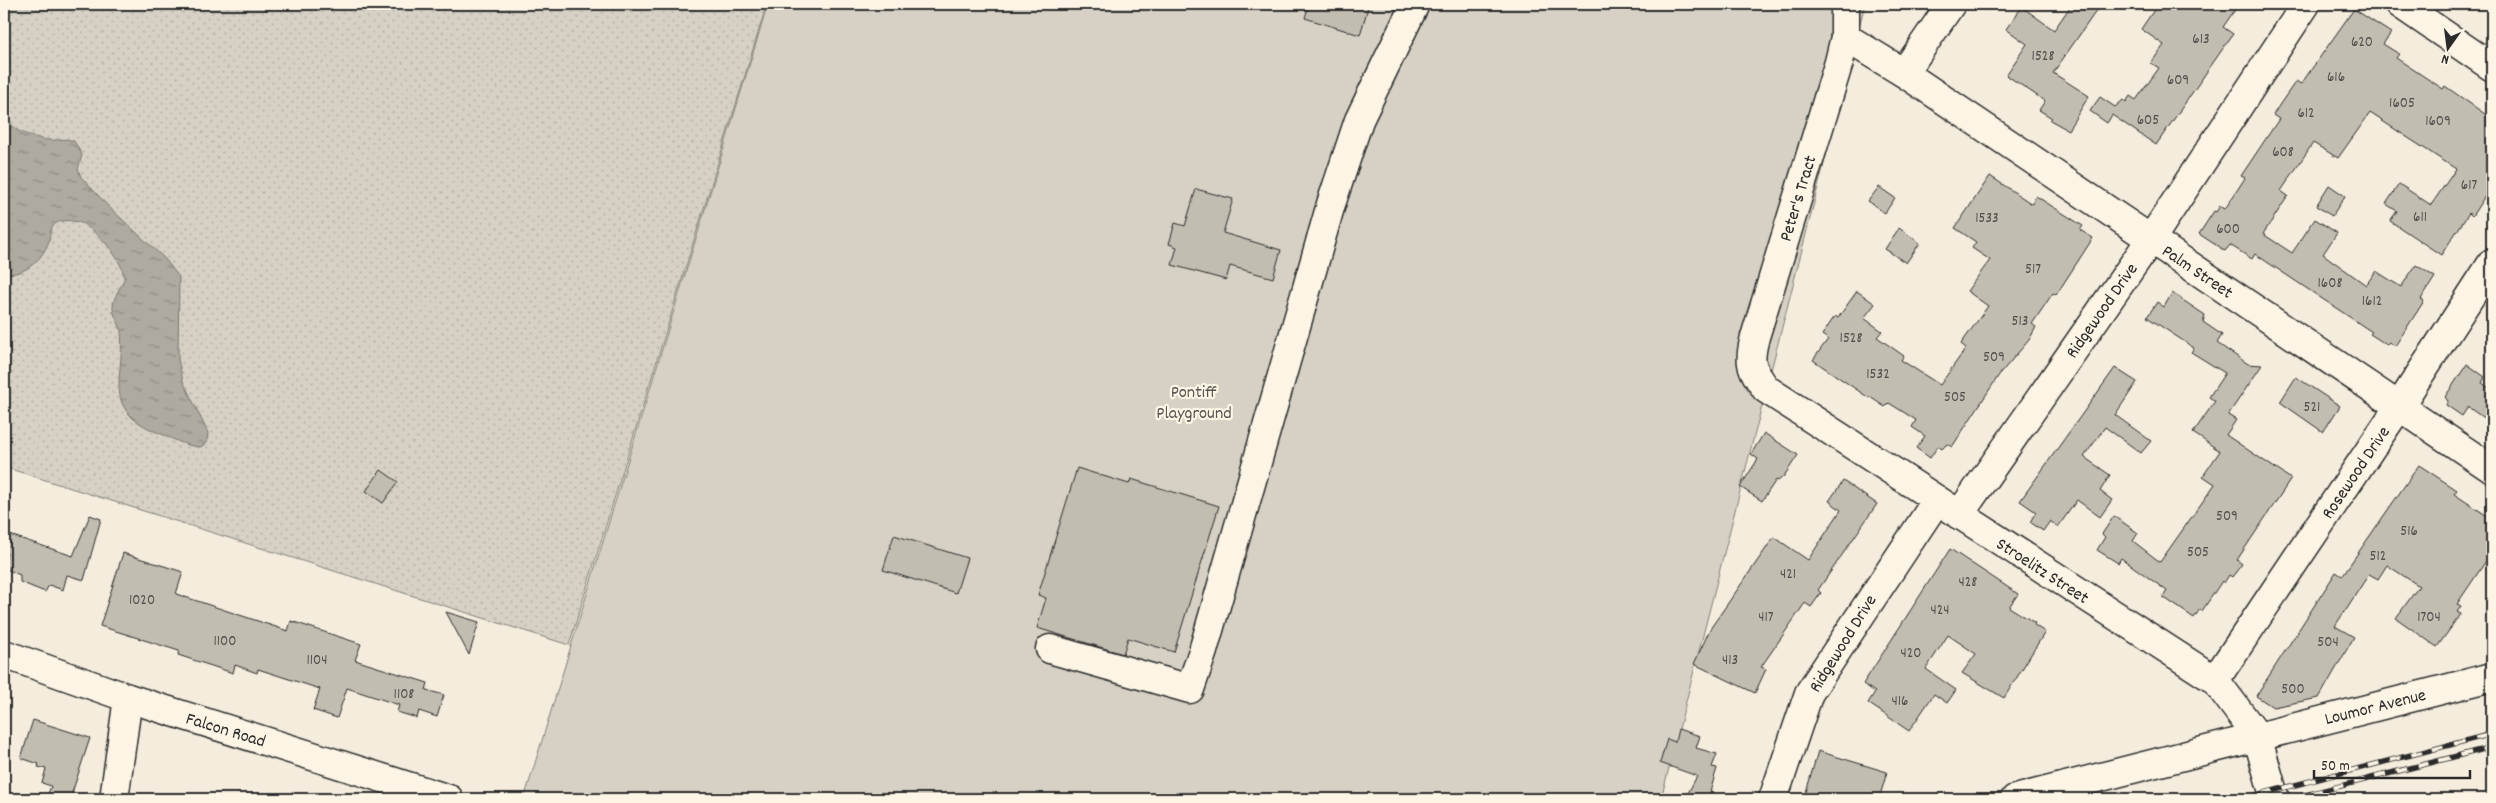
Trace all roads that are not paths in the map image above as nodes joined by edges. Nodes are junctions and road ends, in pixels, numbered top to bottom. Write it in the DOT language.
graph roads {
  1 [pos="1415,4"];
  2 [pos="1845,4"];
  3 [pos="1951,4"];
  4 [pos="2306,4"];
  5 [pos="2400,4"];
  6 [pos="1845,37"];
  7 [pos="2492,67"];
  8 [pos="1904,73"];
  9 [pos="2151,238"];
  10 [pos="2492,263"];
  11 [pos="1766,388"];
  12 [pos="2398,408"];
  13 [pos="2492,469"];
  14 [pos="1948,508"];
  15 [pos="1050,649"];
  16 [pos="4,654"];
  17 [pos="2492,677"];
  18 [pos="2215,680"];
  19 [pos="128,698"];
  20 [pos="2257,736"];
  21 [pos="2273,795"];
  22 [pos="114,799"];
  23 [pos="449,799"];
  24 [pos="1773,799"];
  25 [pos="2015,799"];
  1 -- 15 [label="street"];
  2 -- 6 [label="street, Peter's Tract"];
  3 -- 8 [label="street"];
  4 -- 9 [label="street, Ridgewood Drive"];
  5 -- 7 [label="street"];
  6 -- 8 [label="street, Palm Street"];
  6 -- 11 [label="street, Peter's Tract"];
  8 -- 9 [label="street, Palm Street"];
  9 -- 12 [label="street, Palm Street"];
  9 -- 14 [label="street, Ridgewood Drive"];
  10 -- 12 [label="street, Rosewood Drive"];
  11 -- 14 [label="street, Stroelitz Street"];
  12 -- 13 [label="street, Palm Street"];
  12 -- 18 [label="street, Rosewood Drive"];
  14 -- 18 [label="street, Stroelitz Street"];
  14 -- 24 [label="street, Ridgewood Drive"];
  16 -- 19 [label="street, Falcon Road"];
  17 -- 20 [label="street, Loumor Avenue"];
  18 -- 20 [label="street, Stroelitz Street"];
  19 -- 22 [label="street"];
  19 -- 23 [label="street, Falcon Road"];
  20 -- 21 [label="street, Stroelitz Street"];
  20 -- 25 [label="street, Loumor Avenue"];
}
